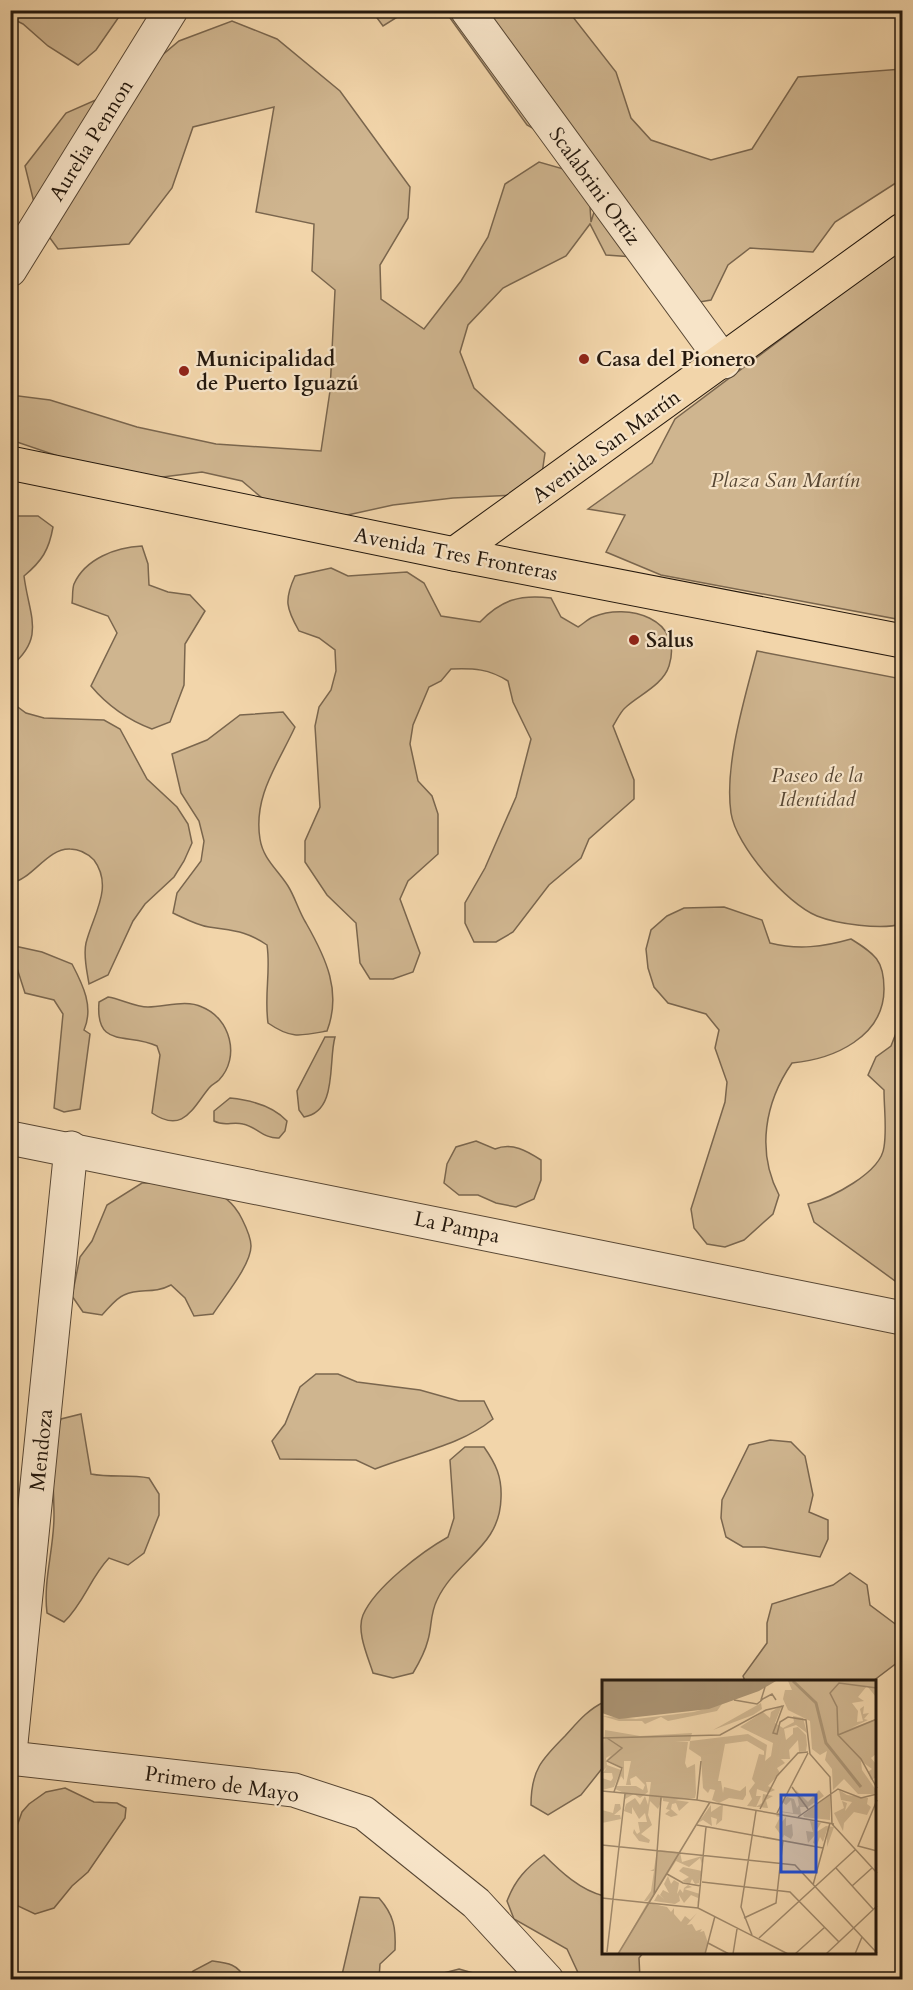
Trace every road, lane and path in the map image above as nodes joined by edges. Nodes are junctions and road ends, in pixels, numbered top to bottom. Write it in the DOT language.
graph roads {
  1 [pos="171,10"];
  2 [pos="467,10"];
  3 [pos="903,230"];
  4 [pos="10,270"];
  5 [pos="724,362"];
  6 [pos="10,464"];
  7 [pos="454,554"];
  8 [pos="903,641"];
  9 [pos="10,1138"];
  10 [pos="72,1148"];
  11 [pos="903,1318"];
  12 [pos="10,1753"];
  13 [pos="10,1758"];
  14 [pos="547,1980"];
  1 -- 4 [label="street, Aurelia Pennon"];
  2 -- 5 [label="street, Scalabrini Ortiz"];
  3 -- 5 [label="main road, Avenida San Martín"];
  5 -- 7 [label="main road, Avenida San Martín"];
  6 -- 7 [label="main road, Avenida Tres Fronteras"];
  7 -- 8 [label="main road, Avenida Tres Fronteras"];
  9 -- 10 [label="street, La Pampa"];
  10 -- 11 [label="street, La Pampa"];
  10 -- 12 [label="street, Mendoza"];
  13 -- 14 [label="street, Primero de Mayo"];
}
